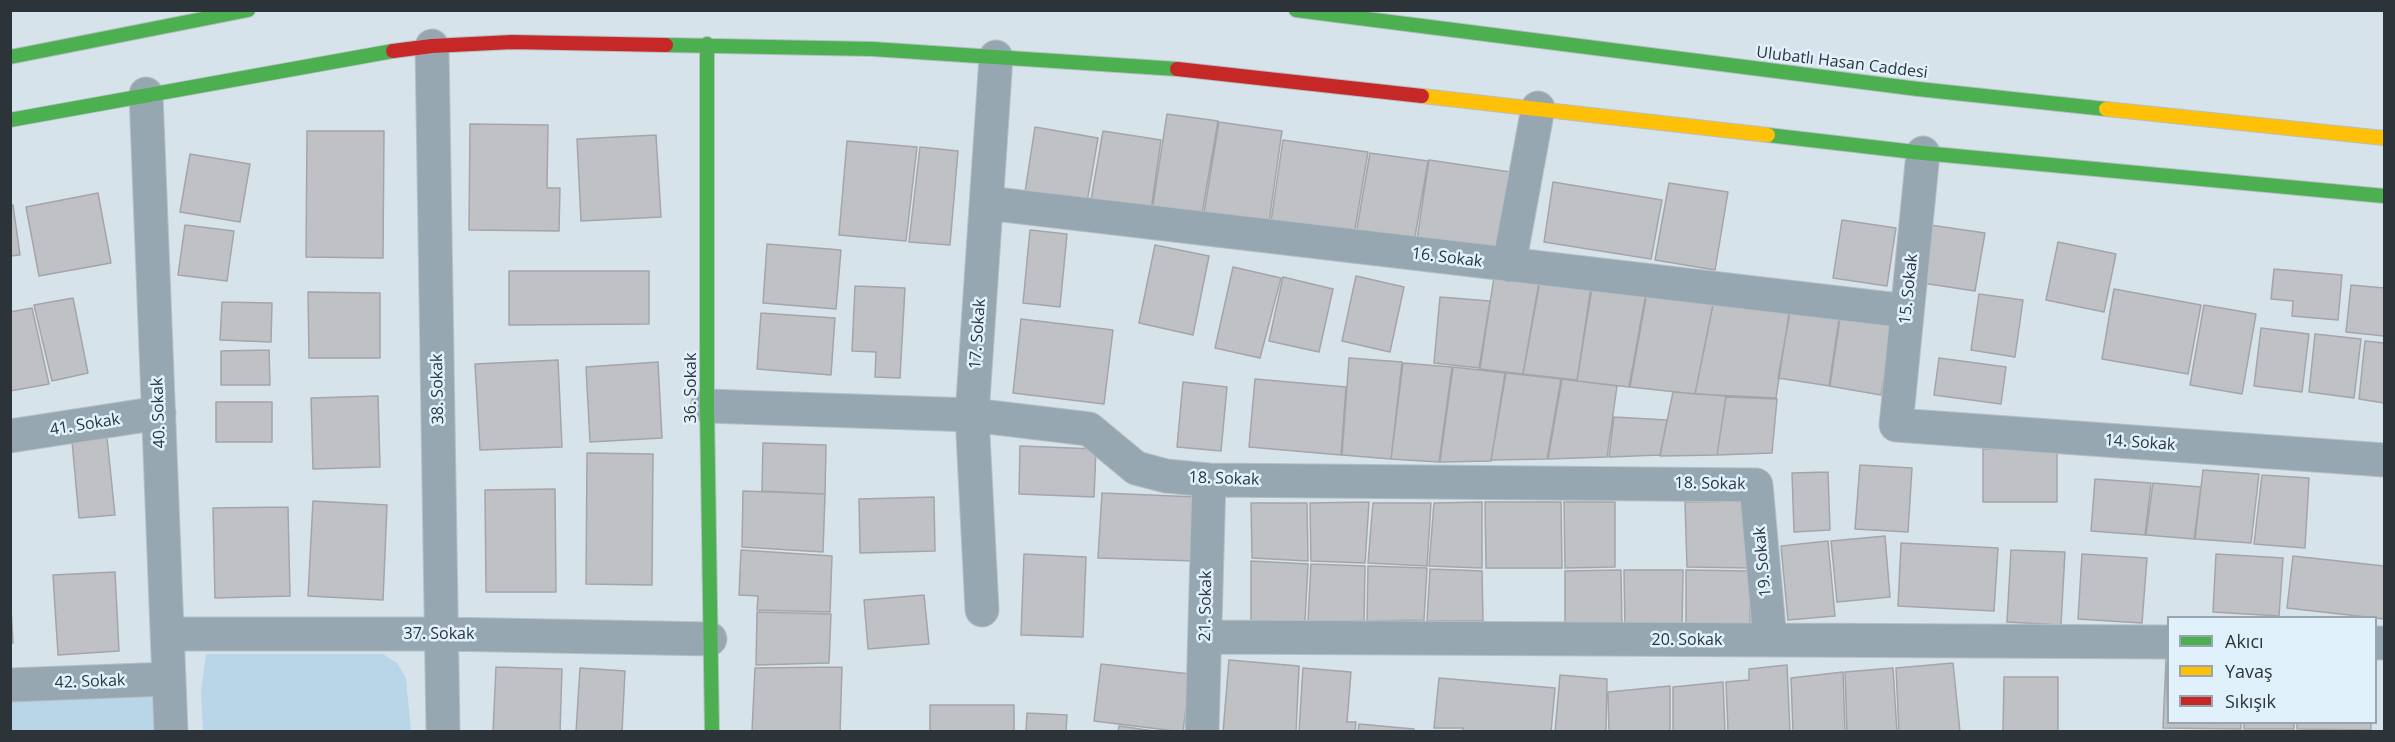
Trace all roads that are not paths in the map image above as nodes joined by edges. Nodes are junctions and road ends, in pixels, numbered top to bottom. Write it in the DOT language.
graph roads {
  1 [pos="248,10"];
  2 [pos="1296,10"];
  3 [pos="707,44"];
  4 [pos="432,46"];
  5 [pos="10,57"];
  6 [pos="996,57"];
  7 [pos="146,94"];
  8 [pos="1538,108"];
  9 [pos="10,120"];
  10 [pos="2385,138"];
  11 [pos="1923,153"];
  12 [pos="2385,196"];
  13 [pos="987,203"];
  14 [pos="1509,265"];
  15 [pos="1907,310"];
  16 [pos="707,406"];
  17 [pos="159,413"];
  18 [pos="972,416"];
  19 [pos="1896,425"];
  20 [pos="10,436"];
  21 [pos="2385,460"];
  22 [pos="1209,480"];
  23 [pos="1756,485"];
  24 [pos="982,610"];
  25 [pos="168,634"];
  26 [pos="442,634"];
  27 [pos="1205,637"];
  28 [pos="710,639"];
  29 [pos="1770,640"];
  30 [pos="2167,642"];
  31 [pos="169,679"];
  32 [pos="10,685"];
  33 [pos="171,732"];
  34 [pos="443,732"];
  35 [pos="712,732"];
  36 [pos="1202,732"];
  1 -- 5 [label="main road"];
  2 -- 10 [label="main road, Ulubatlı Hasan Caddesi"];
  3 -- 4 [label="main road"];
  3 -- 6 [label="main road"];
  3 -- 16 [label="main road, 36. Sokak"];
  4 -- 7 [label="main road"];
  4 -- 26 [label="street, 38. Sokak"];
  6 -- 8 [label="main road"];
  6 -- 13 [label="street, 17. Sokak"];
  7 -- 9 [label="main road"];
  7 -- 17 [label="street, 40. Sokak"];
  8 -- 11 [label="main road"];
  8 -- 14 [label="street"];
  11 -- 12 [label="main road"];
  11 -- 15 [label="street, 15. Sokak"];
  13 -- 14 [label="street, 16. Sokak"];
  13 -- 18 [label="street, 17. Sokak"];
  14 -- 15 [label="street, 16. Sokak"];
  15 -- 19 [label="street, 15. Sokak"];
  16 -- 18 [label="street, 18. Sokak"];
  16 -- 28 [label="main road, 36. Sokak"];
  17 -- 20 [label="street, 41. Sokak"];
  17 -- 25 [label="street, 40. Sokak"];
  18 -- 22 [label="street, 18. Sokak"];
  18 -- 24 [label="street, 17. Sokak"];
  19 -- 21 [label="street, 14. Sokak"];
  22 -- 23 [label="street, 18. Sokak"];
  22 -- 27 [label="street, 21. Sokak"];
  23 -- 29 [label="street, 19. Sokak"];
  25 -- 26 [label="street, 37. Sokak"];
  25 -- 31 [label="street, 40. Sokak"];
  26 -- 28 [label="street, 37. Sokak"];
  26 -- 34 [label="street, 38. Sokak"];
  27 -- 29 [label="street, 20. Sokak"];
  27 -- 36 [label="street, 21. Sokak"];
  28 -- 35 [label="main road, 36. Sokak"];
  29 -- 30 [label="street, 20. Sokak"];
  31 -- 32 [label="street, 42. Sokak"];
  31 -- 33 [label="street, 40. Sokak"];
}
